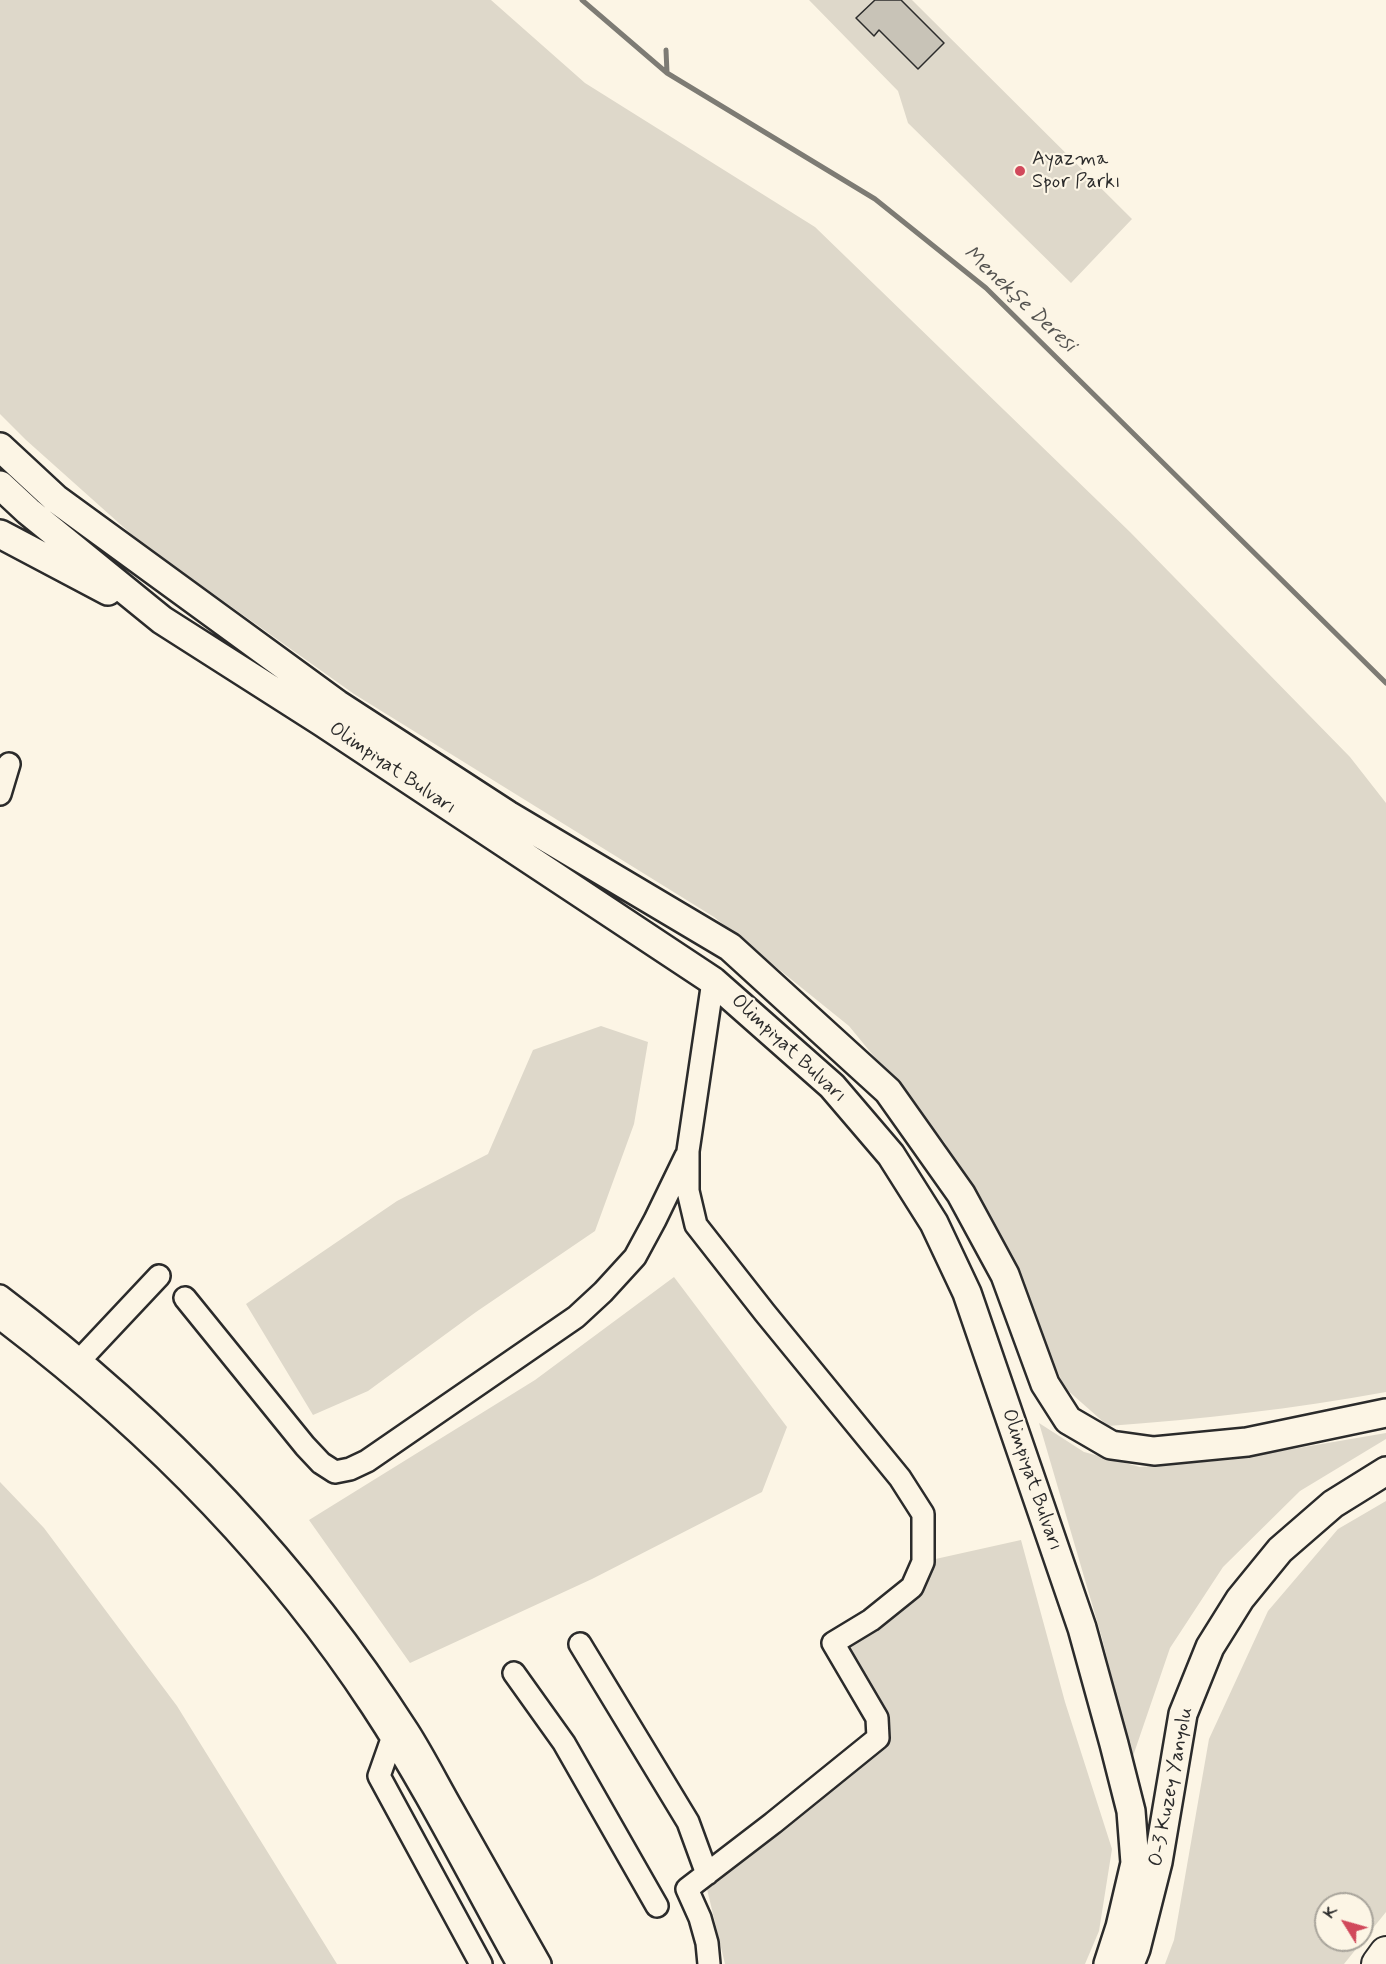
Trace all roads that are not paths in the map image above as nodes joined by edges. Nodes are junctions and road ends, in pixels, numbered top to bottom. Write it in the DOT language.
graph roads {
  1 [pos="0,447"];
  2 [pos="0,485"];
  3 [pos="0,534"];
  4 [pos="162,620"];
  5 [pos="9,764"];
  6 [pos="0,794"];
  7 [pos="713,981"];
  8 [pos="688,1151"];
  9 [pos="159,1276"];
  10 [pos="0,1296"];
  11 [pos="185,1298"];
  12 [pos="0,1318"];
  13 [pos="80,1360"];
  14 [pos="1386,1413"];
  15 [pos="1386,1471"];
  16 [pos="580,1644"];
  17 [pos="514,1673"];
  18 [pos="392,1739"];
  19 [pos="707,1874"];
  20 [pos="657,1906"];
  21 [pos="1386,1953"];
  22 [pos="481,1964"];
  23 [pos="518,1964"];
  24 [pos="540,1964"];
  25 [pos="709,1964"];
  26 [pos="1108,1964"];
  27 [pos="1130,1964"];
  28 [pos="1378,1964"];
  1 -- 14 [label="main road, Olimpiyat Bulvarı"];
  2 -- 4 [label="main road, Olimpiyat Bulvarı"];
  3 -- 4 [label="main road"];
  4 -- 7 [label="main road, Olimpiyat Bulvarı"];
  5 -- 6 [label="street"];
  7 -- 8 [label="street"];
  7 -- 26 [label="main road, Olimpiyat Bulvarı"];
  8 -- 11 [label="street"];
  8 -- 19 [label="street"];
  9 -- 13 [label="street"];
  10 -- 13 [label="street"];
  12 -- 18 [label="street"];
  13 -- 24 [label="street"];
  15 -- 27 [label="main road, O-3 Kuzey Yanyolu"];
  16 -- 19 [label="street"];
  17 -- 20 [label="street"];
  18 -- 22 [label="street"];
  18 -- 23 [label="street"];
  19 -- 25 [label="street"];
  21 -- 28 [label="highway"];
}
